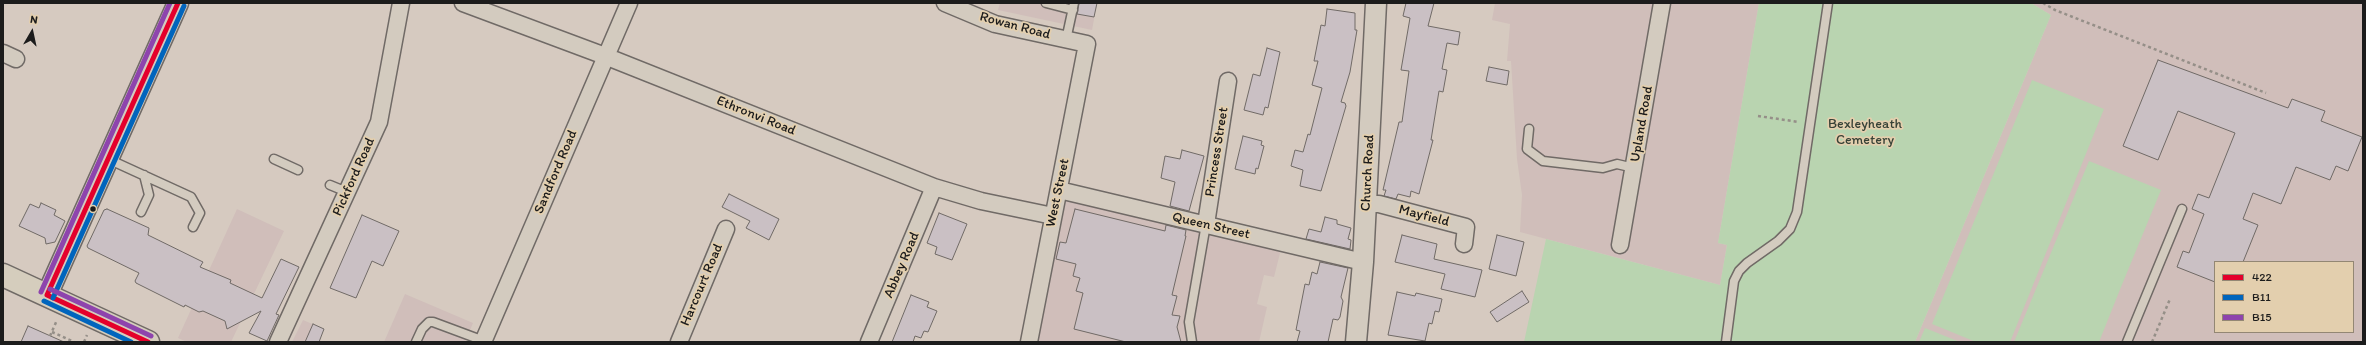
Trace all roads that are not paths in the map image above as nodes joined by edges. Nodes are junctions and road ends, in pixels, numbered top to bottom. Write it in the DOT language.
graph roads {
  1 [pos="178,3"];
  2 [pos="401,3"];
  3 [pos="463,3"];
  4 [pos="629,3"];
  5 [pos="945,3"];
  6 [pos="1046,3"];
  7 [pos="1375,3"];
  8 [pos="1662,3"];
  9 [pos="1828,3"];
  10 [pos="1074,6"];
  11 [pos="1066,40"];
  12 [pos="1087,44"];
  13 [pos="605,56"];
  14 [pos="1228,81"];
  15 [pos="1530,129"];
  16 [pos="108,159"];
  17 [pos="274,159"];
  18 [pos="1634,168"];
  19 [pos="298,170"];
  20 [pos="144,175"];
  21 [pos="330,185"];
  22 [pos="934,187"];
  23 [pos="1059,190"];
  24 [pos="347,192"];
  25 [pos="1366,204"];
  26 [pos="2182,209"];
  27 [pos="141,212"];
  28 [pos="1053,216"];
  29 [pos="1206,224"];
  30 [pos="193,227"];
  31 [pos="726,228"];
  32 [pos="1464,244"];
  33 [pos="1620,245"];
  34 [pos="1363,262"];
  35 [pos="3,275"];
  36 [pos="47,295"];
  37 [pos="1359,341"];
  38 [pos="148,342"];
  39 [pos="278,342"];
  40 [pos="416,342"];
  41 [pos="484,342"];
  42 [pos="679,342"];
  43 [pos="869,342"];
  44 [pos="1029,342"];
  45 [pos="1192,342"];
  46 [pos="1726,342"];
  47 [pos="2127,342"];
  1 -- 16 [label="street"];
  2 -- 24 [label="street, Pickford Road"];
  3 -- 13 [label="street, Ethronvi Road"];
  4 -- 13 [label="street, Sandford Road"];
  5 -- 11 [label="street, Rowan Road"];
  6 -- 10 [label="lane"];
  7 -- 25 [label="street, Church Road"];
  8 -- 18 [label="street, Upland Road"];
  9 -- 46 [label="lane"];
  10 -- 11 [label="lane"];
  11 -- 12 [label="street, Rowan Road"];
  12 -- 23 [label="street, West Street"];
  13 -- 22 [label="street, Ethronvi Road"];
  13 -- 41 [label="street, Sandford Road"];
  14 -- 29 [label="street, Princess Street"];
  15 -- 18 [label="lane"];
  16 -- 20 [label="lane"];
  16 -- 36 [label="street"];
  17 -- 19 [label="lane"];
  18 -- 33 [label="street, Upland Road"];
  20 -- 27 [label="lane"];
  20 -- 30 [label="lane"];
  21 -- 24 [label="lane"];
  22 -- 28 [label="street, Ethronvi Road"];
  22 -- 43 [label="street, Abbey Road"];
  23 -- 28 [label="street, West Street"];
  23 -- 29 [label="street, Queen Street"];
  24 -- 39 [label="street, Pickford Road"];
  25 -- 32 [label="street, Mayfield"];
  25 -- 34 [label="street, Church Road"];
  26 -- 47 [label="lane"];
  28 -- 44 [label="street, West Street"];
  29 -- 34 [label="street, Queen Street"];
  29 -- 45 [label="lane, Princess Street"];
  31 -- 42 [label="street, Harcourt Road"];
  34 -- 37 [label="street, Church Road"];
  35 -- 36 [label="main road"];
  36 -- 38 [label="main road"];
  40 -- 41 [label="lane"];
}
